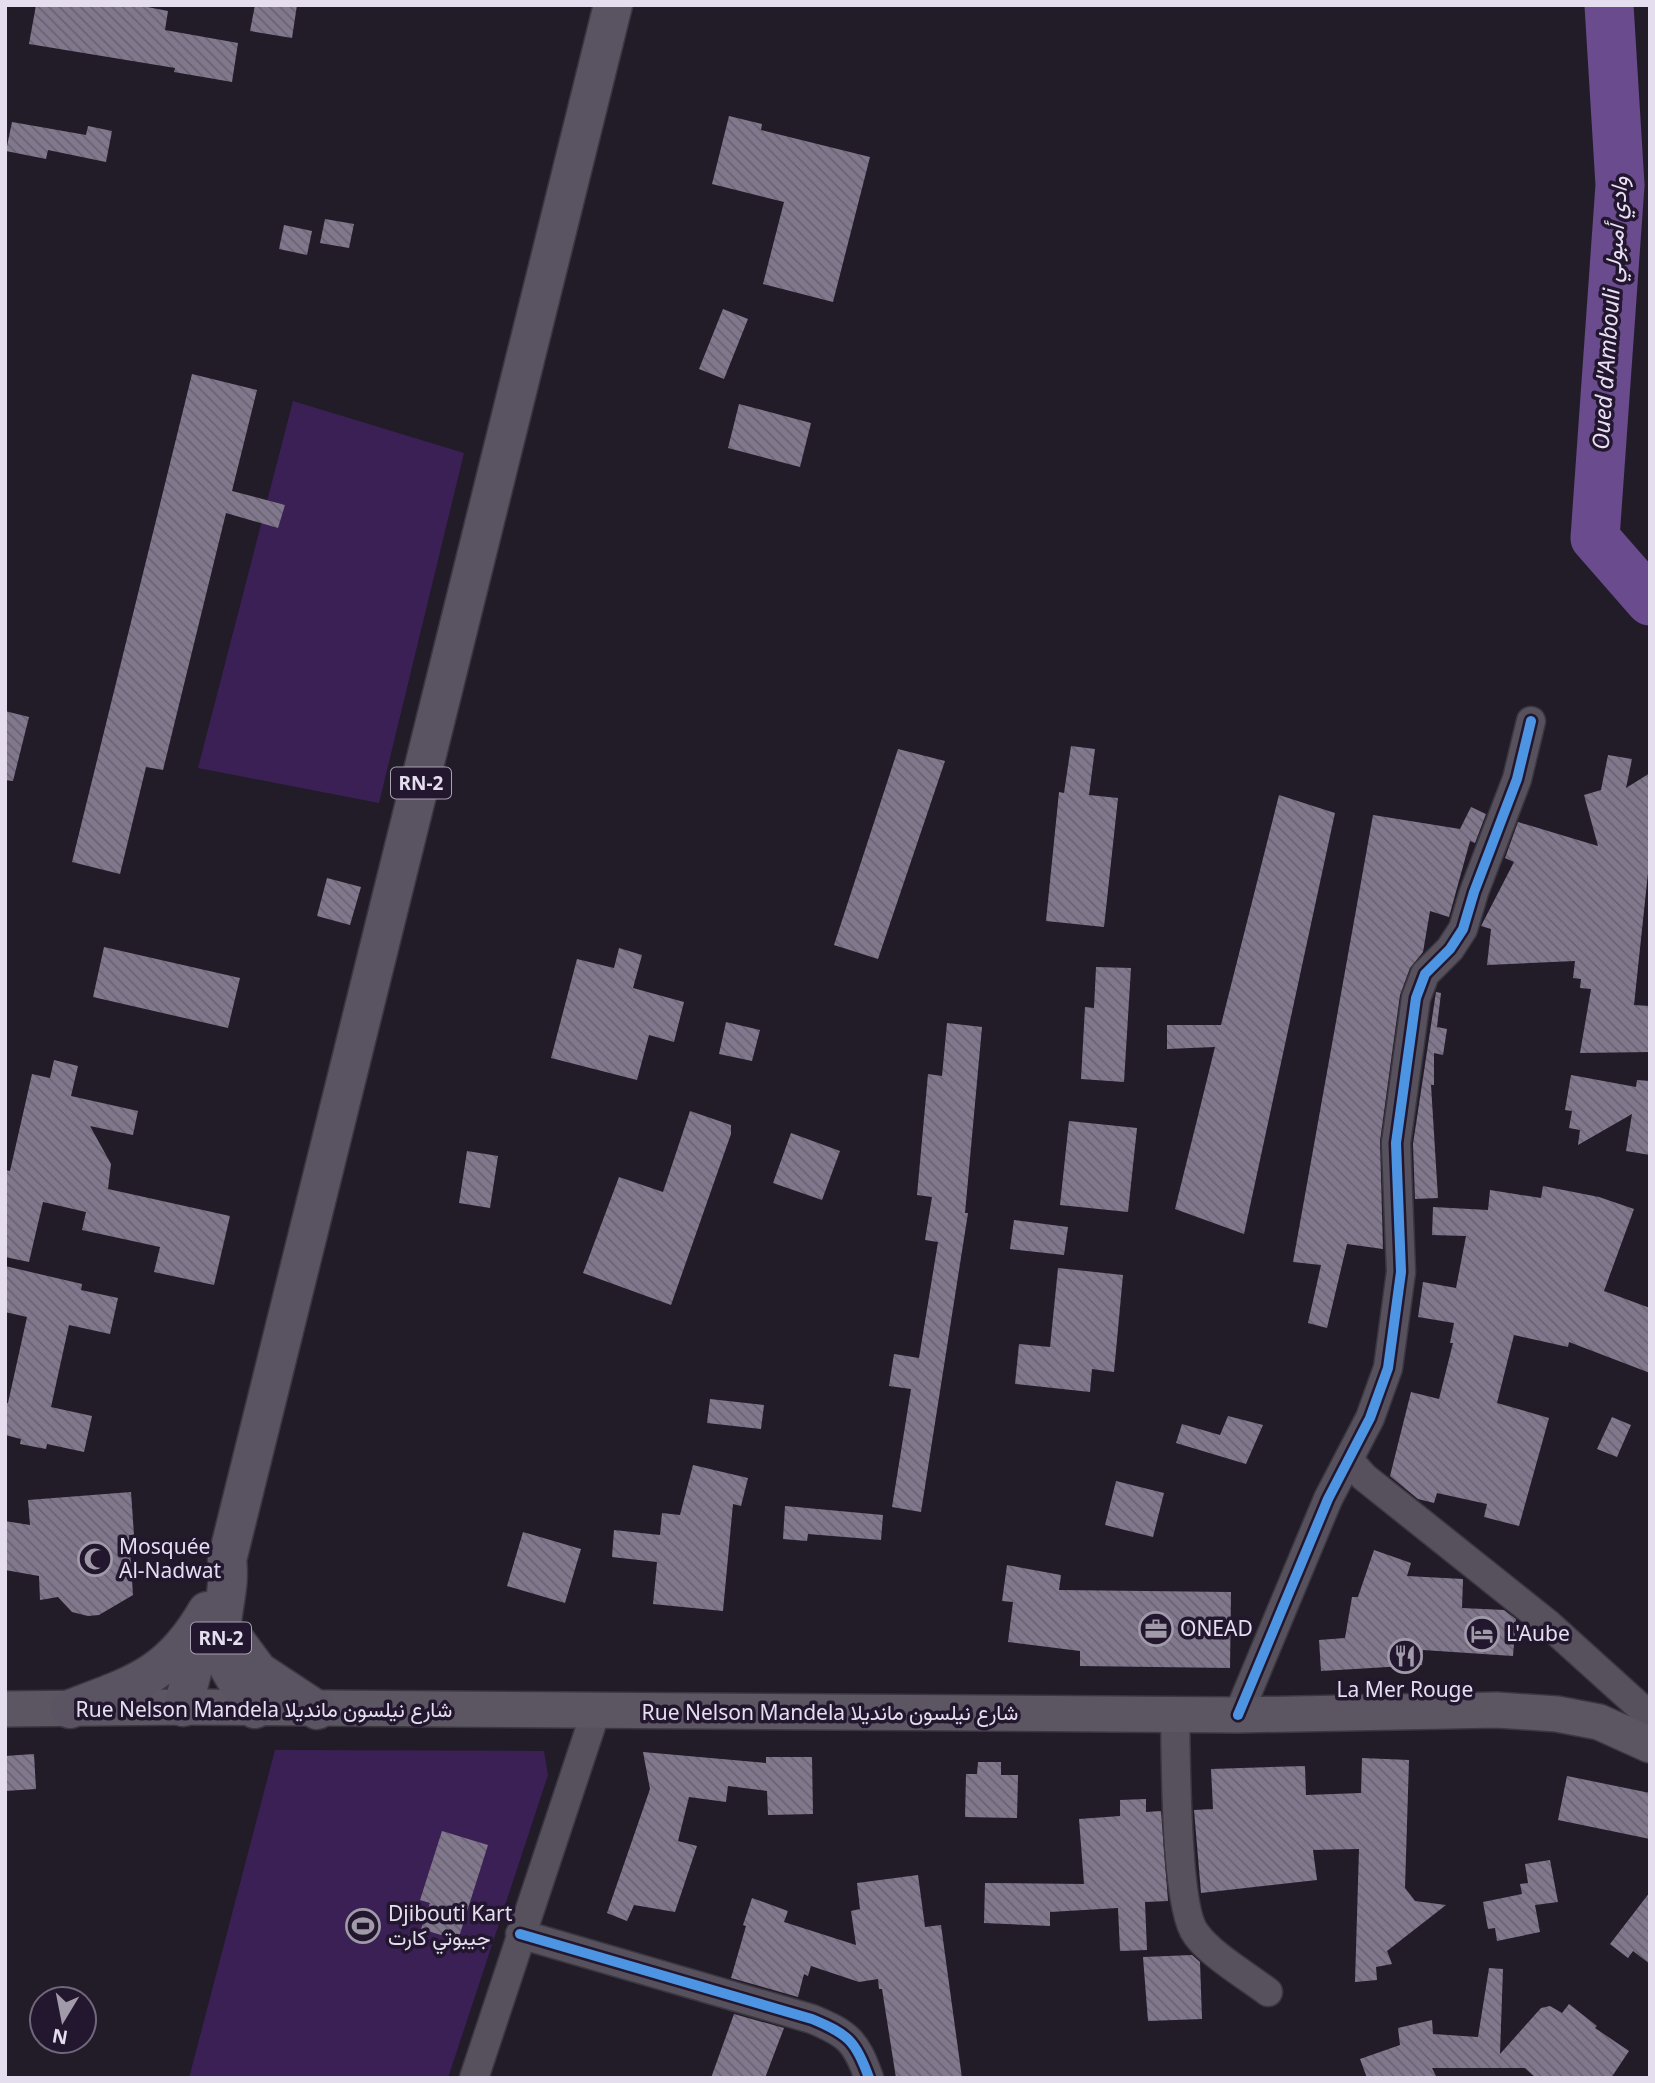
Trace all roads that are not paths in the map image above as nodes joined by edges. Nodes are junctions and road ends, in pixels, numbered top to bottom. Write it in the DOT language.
graph roads {
  1 [pos="613,5"];
  2 [pos="1531,721"];
  3 [pos="1349,1460"];
  4 [pos="216,1609"];
  5 [pos="183,1707"];
  6 [pos="5,1709"];
  7 [pos="70,1709"];
  8 [pos="255,1709"];
  9 [pos="317,1710"];
  10 [pos="596,1711"];
  11 [pos="1175,1714"];
  12 [pos="1238,1715"];
  13 [pos="1650,1716"];
  14 [pos="1650,1745"];
  15 [pos="520,1934"];
  16 [pos="1268,1992"];
  17 [pos="474,2078"];
  18 [pos="869,2078"];
  1 -- 4 [label="highway, RN-2"];
  2 -- 3 [label="street"];
  3 -- 12 [label="street"];
  3 -- 13 [label="street"];
  4 -- 5 [label="highway, RN-2"];
  4 -- 7 [label="highway"];
  4 -- 8 [label="highway, RN-2"];
  4 -- 9 [label="highway"];
  5 -- 7 [label="main road, Rue Nelson Mandela شارع نيلسون مانديلا"];
  5 -- 8 [label="main road, Rue Nelson Mandela شارع نيلسون مانديلا"];
  6 -- 7 [label="main road, Rue Nelson Mandela شارع نيلسون مانديلا"];
  8 -- 9 [label="main road, Rue Nelson Mandela شارع نيلسون مانديلا"];
  9 -- 10 [label="main road, Rue Nelson Mandela شارع نيلسون مانديلا"];
  10 -- 11 [label="main road, Rue Nelson Mandela شارع نيلسون مانديلا"];
  10 -- 15 [label="street"];
  11 -- 12 [label="main road, Rue Nelson Mandela شارع نيلسون مانديلا"];
  11 -- 16 [label="street"];
  12 -- 14 [label="main road, Rue Nelson Mandela شارع نيلسون مانديلا"];
  15 -- 17 [label="street"];
  15 -- 18 [label="street"];
}
